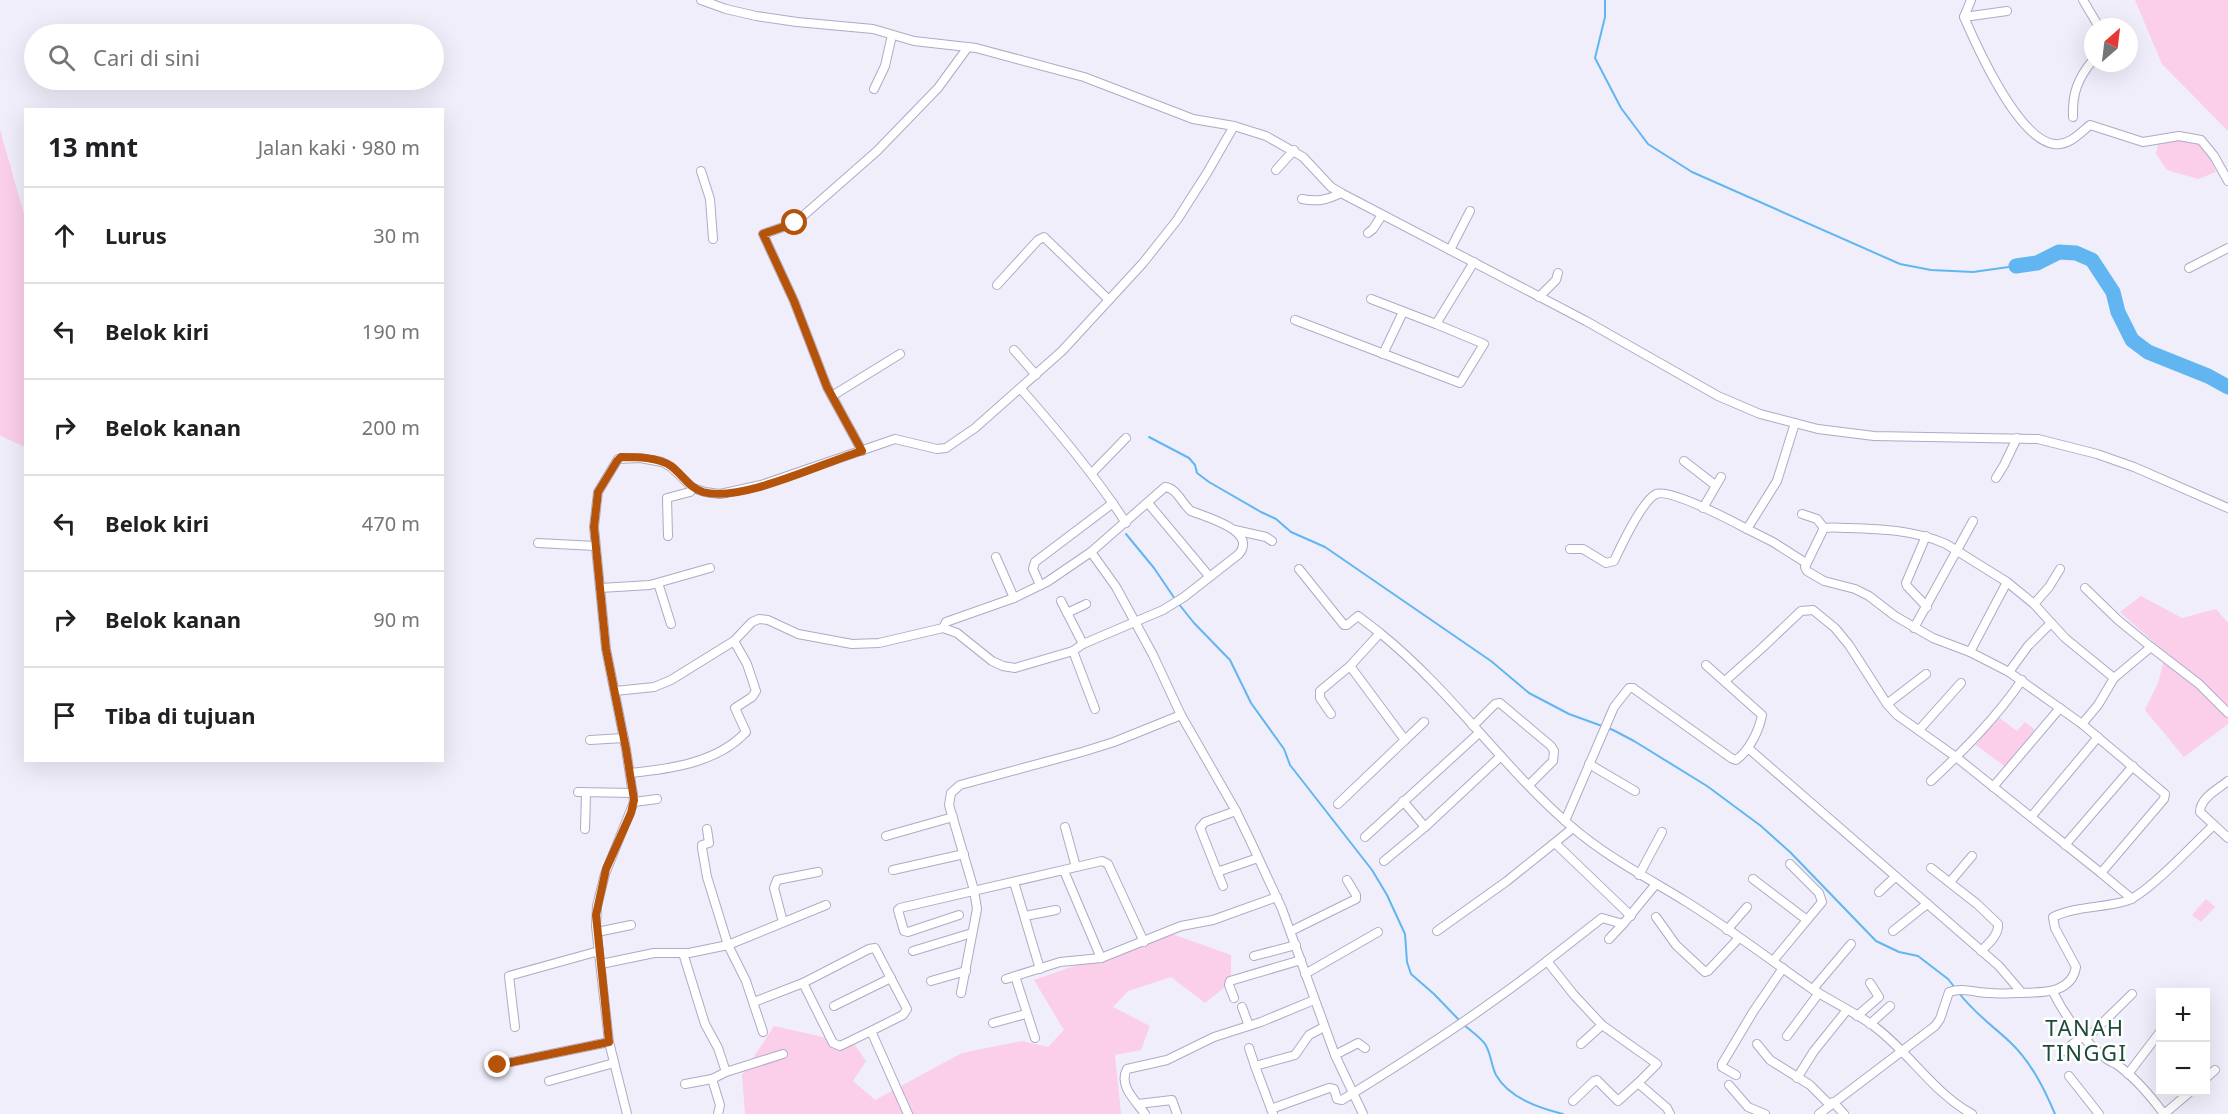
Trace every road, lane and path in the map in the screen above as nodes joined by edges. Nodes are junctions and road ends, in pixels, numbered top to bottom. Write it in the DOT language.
graph roads {
  1 [pos="701,0"];
  2 [pos="1971,0"];
  3 [pos="2083,0"];
  4 [pos="2007,11"];
  5 [pos="1964,17"];
  6 [pos="2094,18"];
  7 [pos="892,35"];
  8 [pos="968,47"];
  9 [pos="2084,72"];
  10 [pos="874,89"];
  11 [pos="2073,117"];
  12 [pos="1234,126"];
  13 [pos="1294,150"];
  14 [pos="1276,170"];
  15 [pos="701,171"];
  16 [pos="2228,181"];
  17 [pos="1341,193"];
  18 [pos="1302,199"];
  19 [pos="1470,211"];
  20 [pos="1382,215"];
  21 [pos="1368,233"];
  22 [pos="713,239"];
  23 [pos="2228,248"];
  24 [pos="1450,250"];
  25 [pos="1474,262"];
  26 [pos="2189,268"];
  27 [pos="1558,273"];
  28 [pos="997,285"];
  29 [pos="1539,297"];
  30 [pos="1371,299"];
  31 [pos="1109,300"];
  32 [pos="1402,312"];
  33 [pos="1295,320"];
  34 [pos="1436,324"];
  35 [pos="1014,350"];
  36 [pos="900,354"];
  37 [pos="1383,354"];
  38 [pos="1036,375"];
  39 [pos="1021,389"];
  40 [pos="832,396"];
  41 [pos="1795,423"];
  42 [pos="1126,438"];
  43 [pos="2017,438"];
  44 [pos="862,451"];
  45 [pos="1684,461"];
  46 [pos="1092,473"];
  47 [pos="1721,477"];
  48 [pos="1995,478"];
  49 [pos="1715,485"];
  50 [pos="693,488"];
  51 [pos="1148,502"];
  52 [pos="1113,503"];
  53 [pos="1703,507"];
  54 [pos="2228,508"];
  55 [pos="1802,514"];
  56 [pos="1973,521"];
  57 [pos="1126,523"];
  58 [pos="1824,528"];
  59 [pos="1235,530"];
  60 [pos="1747,530"];
  61 [pos="668,536"];
  62 [pos="1926,536"];
  63 [pos="1272,541"];
  64 [pos="538,543"];
  65 [pos="596,546"];
  66 [pos="1570,549"];
  67 [pos="1956,551"];
  68 [pos="1091,552"];
  69 [pos="996,557"];
  70 [pos="1806,563"];
  71 [pos="710,568"];
  72 [pos="1299,569"];
  73 [pos="2060,569"];
  74 [pos="1209,576"];
  75 [pos="2007,582"];
  76 [pos="658,584"];
  77 [pos="1040,585"];
  78 [pos="600,588"];
  79 [pos="2085,588"];
  80 [pos="1014,598"];
  81 [pos="1061,601"];
  82 [pos="1086,604"];
  83 [pos="2034,604"];
  84 [pos="1926,607"];
  85 [pos="1067,614"];
  86 [pos="1136,623"];
  87 [pos="2051,623"];
  88 [pos="671,624"];
  89 [pos="1914,627"];
  90 [pos="943,628"];
  91 [pos="1380,633"];
  92 [pos="734,641"];
  93 [pos="1083,644"];
  94 [pos="2151,647"];
  95 [pos="1073,651"];
  96 [pos="1970,652"];
  97 [pos="1706,665"];
  98 [pos="1350,666"];
  99 [pos="2010,672"];
  100 [pos="1926,674"];
  101 [pos="2114,678"];
  102 [pos="2022,680"];
  103 [pos="1725,681"];
  104 [pos="1961,683"];
  105 [pos="615,691"];
  106 [pos="1887,704"];
  107 [pos="2060,708"];
  108 [pos="1095,709"];
  109 [pos="2228,713"];
  110 [pos="1331,714"];
  111 [pos="1181,715"];
  112 [pos="1424,722"];
  113 [pos="2082,724"];
  114 [pos="1476,730"];
  115 [pos="1919,730"];
  116 [pos="2098,737"];
  117 [pos="624,738"];
  118 [pos="590,740"];
  119 [pos="1405,740"];
  120 [pos="1748,748"];
  121 [pos="1501,756"];
  122 [pos="1956,757"];
  123 [pos="1589,764"];
  124 [pos="2133,766"];
  125 [pos="630,773"];
  126 [pos="1931,781"];
  127 [pos="2228,781"];
  128 [pos="1529,785"];
  129 [pos="1993,788"];
  130 [pos="1635,791"];
  131 [pos="633,793"];
  132 [pos="657,799"];
  133 [pos="1403,801"];
  134 [pos="634,802"];
  135 [pos="1338,804"];
  136 [pos="1236,811"];
  137 [pos="953,817"];
  138 [pos="2031,818"];
  139 [pos="1565,821"];
  140 [pos="2214,825"];
  141 [pos="1065,827"];
  142 [pos="1425,827"];
  143 [pos="1573,828"];
  144 [pos="585,829"];
  145 [pos="707,829"];
  146 [pos="1662,832"];
  147 [pos="886,836"];
  148 [pos="1365,837"];
  149 [pos="2228,838"];
  150 [pos="1556,844"];
  151 [pos="2065,845"];
  152 [pos="964,854"];
  153 [pos="1972,856"];
  154 [pos="1258,858"];
  155 [pos="1384,861"];
  156 [pos="1790,864"];
  157 [pos="1076,867"];
  158 [pos="1931,868"];
  159 [pos="893,870"];
  160 [pos="1064,871"];
  161 [pos="818,872"];
  162 [pos="1217,872"];
  163 [pos="2101,873"];
  164 [pos="1639,875"];
  165 [pos="1895,877"];
  166 [pos="1753,879"];
  167 [pos="1347,880"];
  168 [pos="1014,882"];
  169 [pos="1950,882"];
  170 [pos="1656,885"];
  171 [pos="1223,886"];
  172 [pos="974,890"];
  173 [pos="1879,892"];
  174 [pos="1277,897"];
  175 [pos="2132,899"];
  176 [pos="1927,904"];
  177 [pos="826,905"];
  178 [pos="1747,907"];
  179 [pos="1056,910"];
  180 [pos="959,915"];
  181 [pos="1025,916"];
  182 [pos="1631,916"];
  183 [pos="1656,917"];
  184 [pos="1807,920"];
  185 [pos="783,922"];
  186 [pos="1623,924"];
  187 [pos="631,925"];
  188 [pos="1727,930"];
  189 [pos="1291,931"];
  190 [pos="1437,931"];
  191 [pos="1893,931"];
  192 [pos="597,932"];
  193 [pos="1378,932"];
  194 [pos="972,933"];
  195 [pos="1738,938"];
  196 [pos="1609,939"];
  197 [pos="1144,942"];
  198 [pos="1851,944"];
  199 [pos="728,945"];
  200 [pos="1296,945"];
  201 [pos="599,951"];
  202 [pos="913,951"];
  203 [pos="1981,951"];
  204 [pos="683,953"];
  205 [pos="1254,956"];
  206 [pos="1101,958"];
  207 [pos="1301,960"];
  208 [pos="1547,961"];
  209 [pos="1773,961"];
  210 [pos="600,964"];
  211 [pos="1783,968"];
  212 [pos="1040,969"];
  213 [pos="966,972"];
  214 [pos="1305,974"];
  215 [pos="1015,976"];
  216 [pos="891,978"];
  217 [pos="1006,980"];
  218 [pos="931,981"];
  219 [pos="803,983"];
  220 [pos="1870,983"];
  221 [pos="1816,991"];
  222 [pos="2053,992"];
  223 [pos="960,993"];
  224 [pos="2022,993"];
  225 [pos="2132,994"];
  226 [pos="1234,998"];
  227 [pos="1314,1000"];
  228 [pos="754,1002"];
  229 [pos="834,1006"];
  230 [pos="1890,1006"];
  231 [pos="1242,1007"];
  232 [pos="1847,1010"];
  233 [pos="1026,1014"];
  234 [pos="1857,1016"];
  235 [pos="993,1023"];
  236 [pos="1870,1024"];
  237 [pos="1602,1025"];
  238 [pos="1249,1026"];
  239 [pos="515,1027"];
  240 [pos="1324,1027"];
  241 [pos="871,1031"];
  242 [pos="763,1032"];
  243 [pos="1787,1036"];
  244 [pos="2156,1037"];
  245 [pos="1035,1038"];
  246 [pos="2085,1038"];
  247 [pos="609,1042"];
  248 [pos="1581,1044"];
  249 [pos="1757,1044"];
  250 [pos="1249,1048"];
  251 [pos="1365,1048"];
  252 [pos="1902,1050"];
  253 [pos="2064,1051"];
  254 [pos="783,1054"];
  255 [pos="1335,1055"];
  256 [pos="614,1063"];
  257 [pos="498,1065"];
  258 [pos="1255,1066"];
  259 [pos="2215,1070"];
  260 [pos="726,1072"];
  261 [pos="2128,1074"];
  262 [pos="2210,1074"];
  263 [pos="1736,1075"];
  264 [pos="2069,1077"];
  265 [pos="712,1078"];
  266 [pos="1797,1078"];
  267 [pos="549,1081"];
  268 [pos="1638,1083"];
  269 [pos="685,1084"];
  270 [pos="1729,1085"];
  271 [pos="1352,1094"];
  272 [pos="2185,1096"];
  273 [pos="1573,1101"];
  274 [pos="1138,1104"];
  275 [pos="1832,1104"];
  276 [pos="1272,1111"];
  277 [pos="907,1113"];
  278 [pos="1361,1113"];
  279 [pos="627,1114"];
  280 [pos="718,1114"];
  281 [pos="1145,1114"];
  282 [pos="1177,1114"];
  283 [pos="1671,1114"];
  284 [pos="1765,1114"];
  285 [pos="1819,1114"];
  286 [pos="1844,1114"];
  287 [pos="1972,1114"];
  288 [pos="2099,1114"];
  289 [pos="2164,1114"];
  1 -- 7 [label="street"];
  2 -- 5 [label="street"];
  3 -- 6 [label="street"];
  4 -- 5 [label="street"];
  5 -- 16 [label="street"];
  7 -- 8 [label="street"];
  7 -- 10 [label="street"];
  8 -- 12 [label="street"];
  8 -- 40 [label="street"];
  9 -- 11 [label="street"];
  12 -- 13 [label="street"];
  12 -- 31 [label="street"];
  13 -- 14 [label="street"];
  13 -- 17 [label="street"];
  15 -- 22 [label="street"];
  17 -- 18 [label="street"];
  17 -- 20 [label="street"];
  19 -- 24 [label="street"];
  20 -- 21 [label="street"];
  20 -- 24 [label="street"];
  23 -- 26 [label="street"];
  24 -- 25 [label="street"];
  25 -- 29 [label="street"];
  25 -- 34 [label="street"];
  27 -- 29 [label="street"];
  28 -- 31 [label="street"];
  29 -- 41 [label="street"];
  30 -- 32 [label="street"];
  31 -- 38 [label="street"];
  32 -- 34 [label="street"];
  32 -- 37 [label="street"];
  33 -- 37 [label="street"];
  34 -- 37 [label="street"];
  35 -- 38 [label="street"];
  36 -- 40 [label="street"];
  38 -- 39 [label="street"];
  39 -- 44 [label="street"];
  39 -- 46 [label="street"];
  40 -- 44 [label="street"];
  41 -- 43 [label="street"];
  41 -- 60 [label="street"];
  42 -- 46 [label="street"];
  43 -- 48 [label="street"];
  43 -- 54 [label="street"];
  44 -- 50 [label="street"];
  45 -- 49 [label="street"];
  46 -- 52 [label="street"];
  47 -- 49 [label="street"];
  49 -- 53 [label="street"];
  50 -- 61 [label="street"];
  50 -- 65 [label="street"];
  51 -- 57 [label="street"];
  51 -- 59 [label="street"];
  51 -- 74 [label="street"];
  52 -- 57 [label="street"];
  52 -- 77 [label="street"];
  53 -- 60 [label="street"];
  53 -- 66 [label="street"];
  55 -- 58 [label="street"];
  56 -- 67 [label="street"];
  57 -- 68 [label="street"];
  58 -- 62 [label="street"];
  58 -- 70 [label="street"];
  59 -- 63 [label="street"];
  59 -- 74 [label="street"];
  60 -- 70 [label="street"];
  62 -- 67 [label="street"];
  62 -- 84 [label="street"];
  64 -- 65 [label="street"];
  65 -- 78 [label="street"];
  67 -- 75 [label="street"];
  67 -- 84 [label="street"];
  68 -- 77 [label="street"];
  68 -- 86 [label="street"];
  69 -- 80 [label="street"];
  70 -- 89 [label="street"];
  71 -- 76 [label="street"];
  72 -- 91 [label="street"];
  73 -- 83 [label="street"];
  74 -- 86 [label="street"];
  75 -- 83 [label="street"];
  75 -- 96 [label="street"];
  76 -- 78 [label="street"];
  76 -- 88 [label="street"];
  77 -- 80 [label="street"];
  78 -- 105 [label="street"];
  79 -- 94 [label="street"];
  80 -- 90 [label="street"];
  81 -- 85 [label="street"];
  82 -- 85 [label="street"];
  83 -- 87 [label="street"];
  84 -- 89 [label="street"];
  85 -- 93 [label="street"];
  86 -- 93 [label="street"];
  86 -- 111 [label="street"];
  87 -- 99 [label="street"];
  87 -- 101 [label="street"];
  89 -- 96 [label="street"];
  90 -- 92 [label="street"];
  90 -- 95 [label="street"];
  91 -- 98 [label="street"];
  91 -- 114 [label="street"];
  92 -- 105 [label="street"];
  92 -- 125 [label="street"];
  93 -- 95 [label="street"];
  94 -- 101 [label="street"];
  94 -- 109 [label="street"];
  95 -- 108 [label="street"];
  96 -- 99 [label="street"];
  97 -- 103 [label="street"];
  98 -- 110 [label="street"];
  98 -- 119 [label="street"];
  99 -- 102 [label="street"];
  100 -- 106 [label="street"];
  101 -- 113 [label="street"];
  102 -- 107 [label="street"];
  102 -- 122 [label="street"];
  103 -- 106 [label="street"];
  103 -- 120 [label="street"];
  104 -- 115 [label="street"];
  105 -- 117 [label="street"];
  106 -- 115 [label="street"];
  107 -- 113 [label="street"];
  107 -- 129 [label="street"];
  111 -- 136 [label="street"];
  111 -- 137 [label="street"];
  112 -- 119 [label="street"];
  113 -- 116 [label="street"];
  114 -- 121 [label="street"];
  114 -- 128 [label="street"];
  114 -- 133 [label="street"];
  115 -- 122 [label="street"];
  116 -- 124 [label="street"];
  116 -- 138 [label="street"];
  117 -- 118 [label="street"];
  117 -- 125 [label="street"];
  119 -- 135 [label="street"];
  120 -- 123 [label="street"];
  120 -- 165 [label="street"];
  121 -- 128 [label="street"];
  121 -- 142 [label="street"];
  122 -- 126 [label="street"];
  122 -- 129 [label="street"];
  123 -- 130 [label="street"];
  123 -- 139 [label="street"];
  124 -- 151 [label="street"];
  124 -- 163 [label="street"];
  125 -- 131 [label="street"];
  127 -- 140 [label="street"];
  128 -- 139 [label="street"];
  129 -- 138 [label="street"];
  131 -- 134 [label="street"];
  131 -- 144 [label="street"];
  132 -- 134 [label="street"];
  133 -- 142 [label="street"];
  133 -- 148 [label="street"];
  134 -- 192 [label="street"];
  136 -- 154 [label="street"];
  136 -- 162 [label="street"];
  137 -- 147 [label="street"];
  137 -- 152 [label="street"];
  138 -- 151 [label="street"];
  139 -- 143 [label="street"];
  140 -- 149 [label="street"];
  140 -- 175 [label="street"];
  141 -- 157 [label="street"];
  142 -- 155 [label="street"];
  143 -- 150 [label="street"];
  143 -- 164 [label="street"];
  145 -- 199 [label="street"];
  146 -- 164 [label="street"];
  150 -- 182 [label="street"];
  150 -- 190 [label="street"];
  151 -- 163 [label="street"];
  152 -- 159 [label="street"];
  152 -- 172 [label="street"];
  153 -- 169 [label="street"];
  154 -- 162 [label="street"];
  154 -- 174 [label="street"];
  156 -- 184 [label="street"];
  157 -- 160 [label="street"];
  157 -- 197 [label="street"];
  158 -- 169 [label="street"];
  160 -- 168 [label="street"];
  160 -- 206 [label="street"];
  161 -- 185 [label="street"];
  162 -- 171 [label="street"];
  163 -- 175 [label="street"];
  164 -- 170 [label="street"];
  165 -- 173 [label="street"];
  165 -- 176 [label="street"];
  166 -- 184 [label="street"];
  167 -- 189 [label="street"];
  168 -- 172 [label="street"];
  168 -- 181 [label="street"];
  169 -- 203 [label="street"];
  170 -- 182 [label="street"];
  170 -- 188 [label="street"];
  172 -- 180 [label="street"];
  172 -- 194 [label="street"];
  174 -- 189 [label="street"];
  174 -- 197 [label="street"];
  175 -- 222 [label="street"];
  176 -- 191 [label="street"];
  176 -- 203 [label="street"];
  177 -- 185 [label="street"];
  178 -- 188 [label="street"];
  179 -- 181 [label="street"];
  181 -- 212 [label="street"];
  182 -- 186 [label="street"];
  183 -- 195 [label="street"];
  184 -- 209 [label="street"];
  185 -- 199 [label="street"];
  186 -- 196 [label="street"];
  186 -- 208 [label="street"];
  187 -- 192 [label="street"];
  188 -- 195 [label="street"];
  189 -- 200 [label="street"];
  192 -- 201 [label="street"];
  193 -- 214 [label="street"];
  194 -- 202 [label="street"];
  194 -- 213 [label="street"];
  195 -- 209 [label="street"];
  197 -- 206 [label="street"];
  198 -- 221 [label="street"];
  199 -- 204 [label="street"];
  199 -- 228 [label="street"];
  200 -- 205 [label="street"];
  200 -- 207 [label="street"];
  201 -- 210 [label="street"];
  201 -- 239 [label="street"];
  203 -- 224 [label="street"];
  204 -- 210 [label="street"];
  204 -- 260 [label="street"];
  206 -- 212 [label="street"];
  207 -- 214 [label="street"];
  207 -- 226 [label="street"];
  208 -- 237 [label="street"];
  208 -- 271 [label="street"];
  209 -- 211 [label="street"];
  210 -- 247 [label="street"];
  211 -- 221 [label="street"];
  211 -- 263 [label="street"];
  212 -- 215 [label="street"];
  213 -- 218 [label="street"];
  213 -- 223 [label="street"];
  214 -- 227 [label="street"];
  215 -- 217 [label="street"];
  215 -- 233 [label="street"];
  216 -- 219 [label="street"];
  216 -- 229 [label="street"];
  216 -- 241 [label="street"];
  219 -- 228 [label="street"];
  219 -- 241 [label="street"];
  220 -- 234 [label="street"];
  221 -- 232 [label="street"];
  221 -- 243 [label="street"];
  222 -- 224 [label="street"];
  222 -- 246 [label="street"];
  224 -- 252 [label="street"];
  225 -- 246 [label="street"];
  227 -- 238 [label="street"];
  227 -- 240 [label="street"];
  228 -- 242 [label="street"];
  230 -- 236 [label="street"];
  231 -- 238 [label="street"];
  232 -- 234 [label="street"];
  232 -- 266 [label="street"];
  233 -- 235 [label="street"];
  233 -- 245 [label="street"];
  234 -- 236 [label="street"];
  236 -- 252 [label="street"];
  237 -- 248 [label="street"];
  237 -- 268 [label="street"];
  238 -- 274 [label="street"];
  240 -- 255 [label="street"];
  240 -- 258 [label="street"];
  241 -- 277 [label="street"];
  244 -- 261 [label="street"];
  246 -- 253 [label="street"];
  246 -- 261 [label="street"];
  247 -- 256 [label="street"];
  247 -- 257 [label="street"];
  249 -- 266 [label="street"];
  250 -- 258 [label="street"];
  251 -- 255 [label="street"];
  252 -- 275 [label="street"];
  252 -- 287 [label="street"];
  254 -- 260 [label="street"];
  255 -- 271 [label="street"];
  256 -- 267 [label="street"];
  256 -- 279 [label="street"];
  258 -- 276 [label="street"];
  259 -- 262 [label="street"];
  260 -- 265 [label="street"];
  261 -- 289 [label="street"];
  264 -- 288 [label="street"];
  265 -- 269 [label="street"];
  265 -- 280 [label="street"];
  266 -- 275 [label="street"];
  268 -- 273 [label="street"];
  268 -- 283 [label="street"];
  270 -- 284 [label="street"];
  271 -- 276 [label="street"];
  271 -- 278 [label="street"];
  272 -- 289 [label="street"];
  274 -- 281 [label="street"];
  274 -- 282 [label="street"];
  275 -- 285 [label="street"];
  275 -- 286 [label="street"];
}
